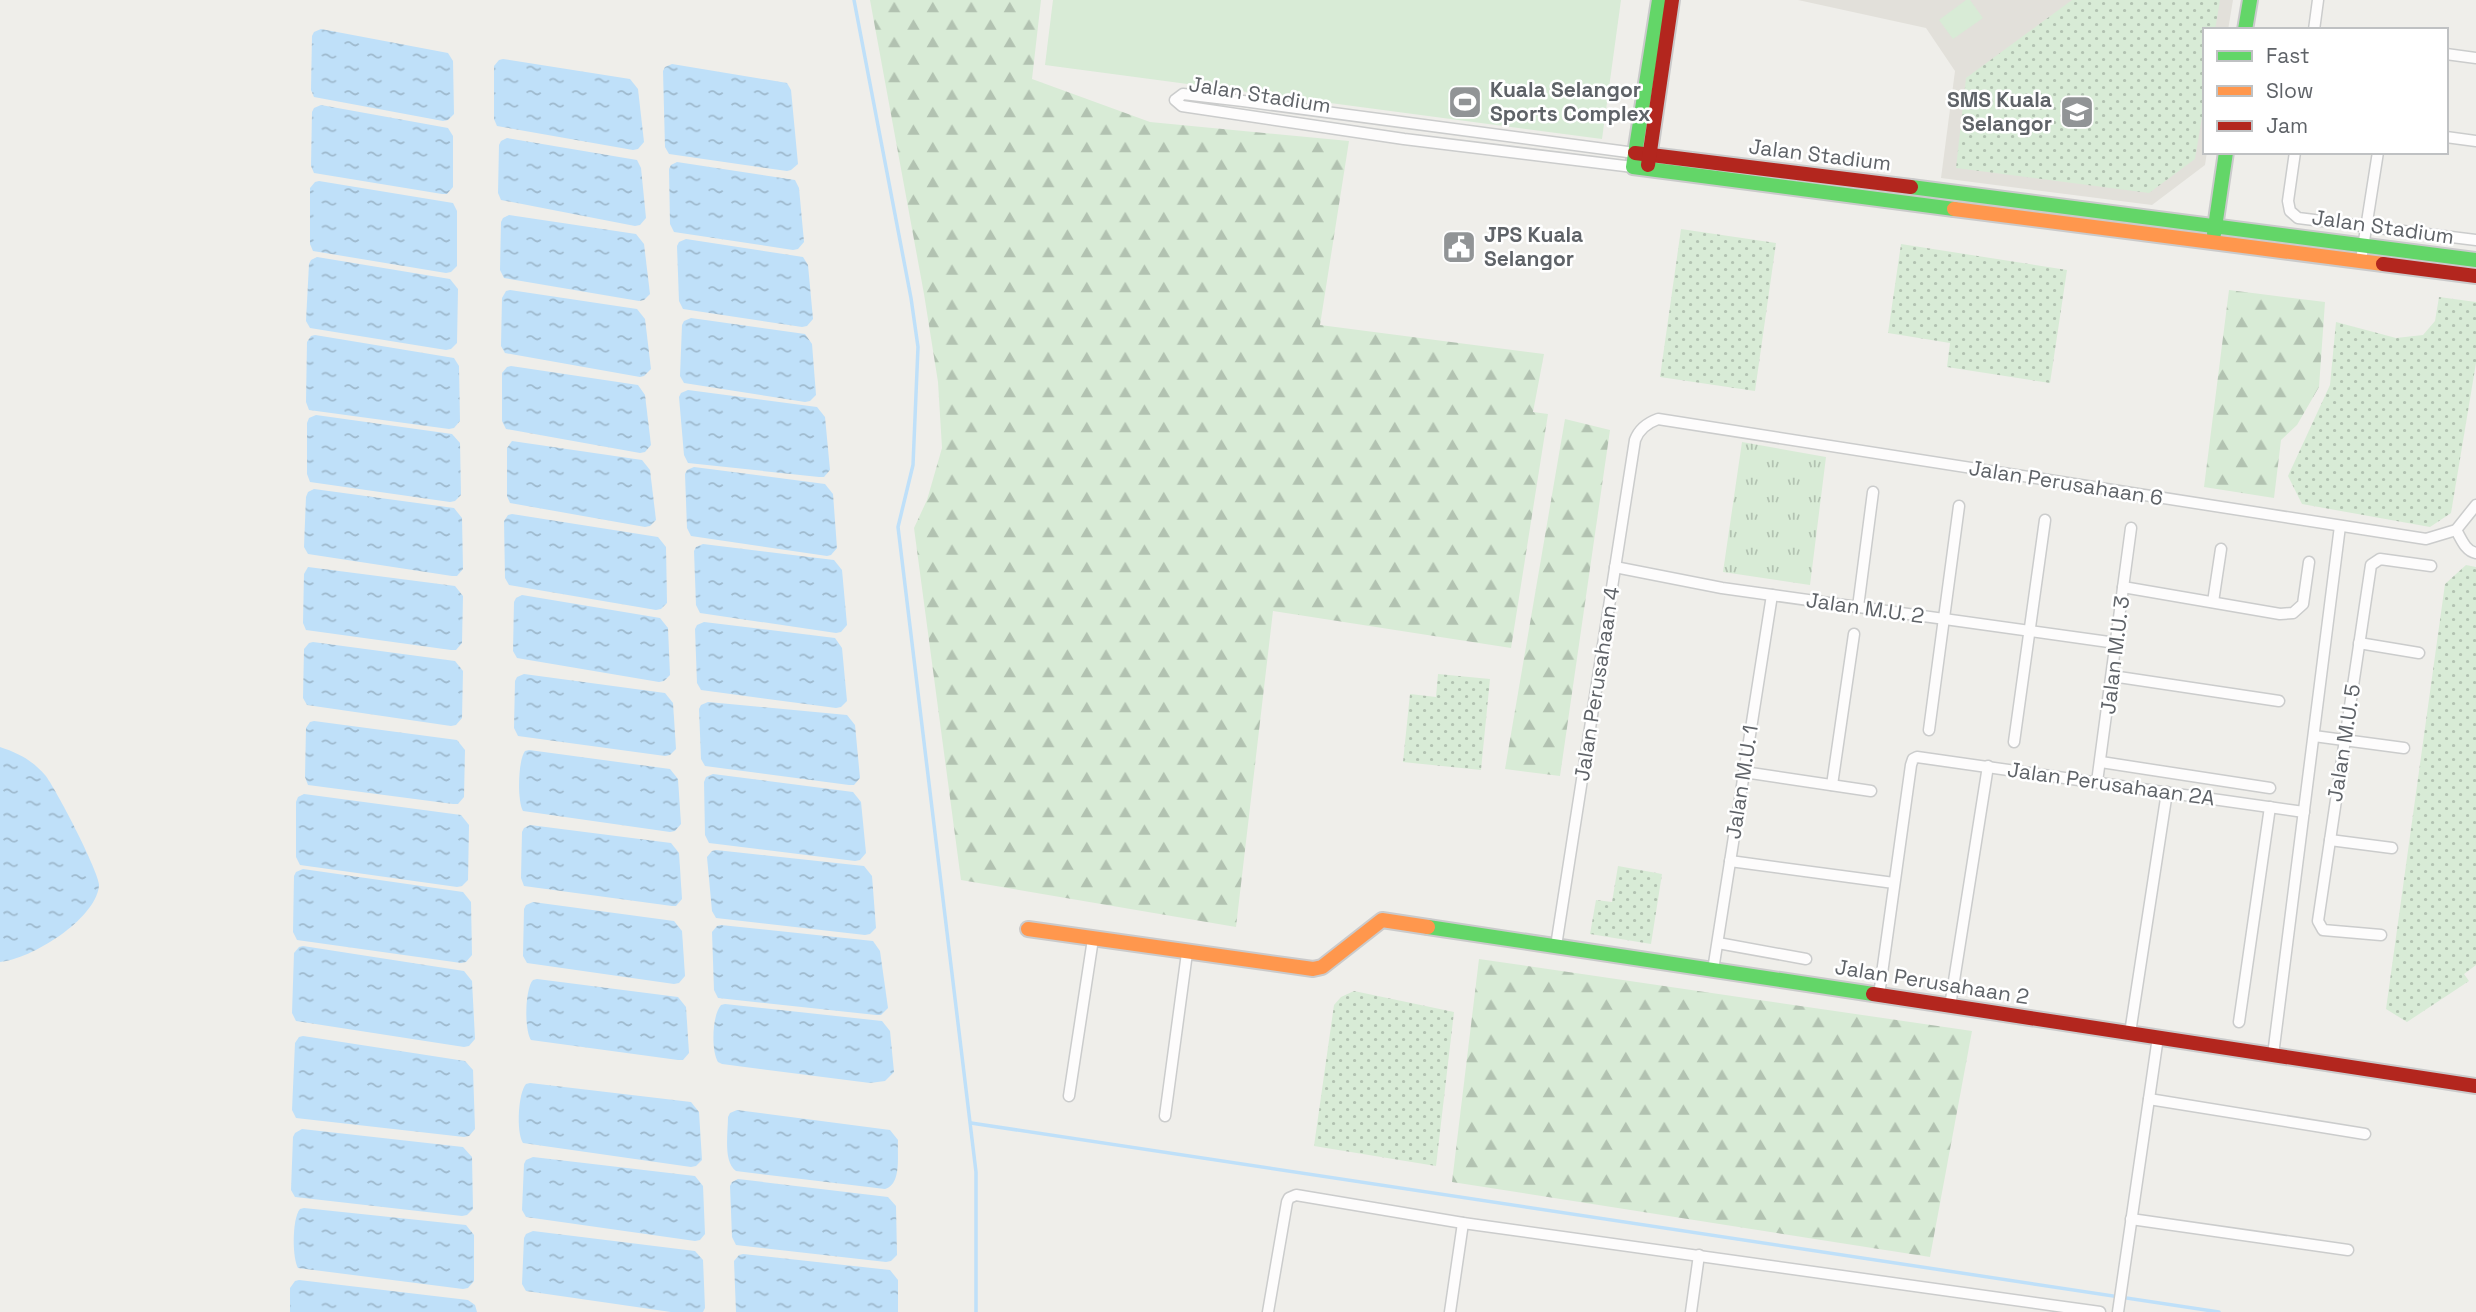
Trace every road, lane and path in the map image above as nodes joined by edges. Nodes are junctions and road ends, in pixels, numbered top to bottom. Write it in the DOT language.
graph roads {
  1 [pos="1659,0"];
  2 [pos="1672,0"];
  3 [pos="2250,0"];
  4 [pos="2319,0"];
  5 [pos="2245,28"];
  6 [pos="2314,28"];
  7 [pos="2448,54"];
  8 [pos="2476,58"];
  9 [pos="2448,137"];
  10 [pos="2476,141"];
  11 [pos="2226,154"];
  12 [pos="2295,154"];
  13 [pos="2378,154"];
  14 [pos="1641,161"];
  15 [pos="2215,225"];
  16 [pos="2366,226"];
  17 [pos="2476,240"];
  18 [pos="2213,241"];
  19 [pos="2362,253"];
  20 [pos="2476,260"];
  21 [pos="2476,276"];
  22 [pos="1645,426"];
  23 [pos="1873,492"];
  24 [pos="2476,505"];
  25 [pos="1959,506"];
  26 [pos="2045,520"];
  27 [pos="2340,526"];
  28 [pos="2131,528"];
  29 [pos="2456,530"];
  30 [pos="2221,548"];
  31 [pos="2476,553"];
  32 [pos="2309,562"];
  33 [pos="2431,566"];
  34 [pos="1615,567"];
  35 [pos="2123,587"];
  36 [pos="1772,595"];
  37 [pos="2213,602"];
  38 [pos="1857,607"];
  39 [pos="1944,619"];
  40 [pos="2029,631"];
  41 [pos="1853,634"];
  42 [pos="2116,643"];
  43 [pos="2360,643"];
  44 [pos="2419,653"];
  45 [pos="2112,676"];
  46 [pos="2279,701"];
  47 [pos="1929,730"];
  48 [pos="2314,736"];
  49 [pos="2344,740"];
  50 [pos="2014,742"];
  51 [pos="2404,748"];
  52 [pos="2101,762"];
  53 [pos="1988,766"];
  54 [pos="1744,772"];
  55 [pos="2097,782"];
  56 [pos="1832,785"];
  57 [pos="2270,788"];
  58 [pos="1871,791"];
  59 [pos="2167,792"];
  60 [pos="2270,807"];
  61 [pos="2304,812"];
  62 [pos="2330,840"];
  63 [pos="2392,848"];
  64 [pos="1730,861"];
  65 [pos="1894,883"];
  66 [pos="1028,929"];
  67 [pos="2381,934"];
  68 [pos="1093,939"];
  69 [pos="1718,943"];
  70 [pos="1556,946"];
  71 [pos="1187,953"];
  72 [pos="1806,959"];
  73 [pos="1713,970"];
  74 [pos="1880,995"];
  75 [pos="1950,1006"];
  76 [pos="2239,1023"];
  77 [pos="2130,1033"];
  78 [pos="2158,1037"];
  79 [pos="2273,1055"];
  80 [pos="2476,1086"];
  81 [pos="1069,1096"];
  82 [pos="2149,1099"];
  83 [pos="1164,1116"];
  84 [pos="2365,1134"];
  85 [pos="2131,1219"];
  86 [pos="1463,1223"];
  87 [pos="2348,1250"];
  88 [pos="1699,1255"];
  89 [pos="2118,1308"];
  90 [pos="1268,1312"];
  91 [pos="1450,1312"];
  92 [pos="1690,1312"];
  93 [pos="2099,1312"];
  1 -- 14 [label="street"];
  2 -- 14 [label="street"];
  3 -- 5 [label="street"];
  4 -- 6 [label="street"];
  7 -- 8 [label="street"];
  9 -- 10 [label="street"];
  11 -- 15 [label="street"];
  12 -- 16 [label="street"];
  13 -- 16 [label="street"];
  14 -- 14 [label="street, Jalan Stadium"];
  14 -- 15 [label="street, Jalan Stadium"];
  14 -- 18 [label="street, Jalan Stadium"];
  15 -- 18 [label="street"];
  15 -- 19 [label="street, Jalan Stadium"];
  16 -- 17 [label="street"];
  16 -- 19 [label="street"];
  18 -- 19 [label="street, Jalan Stadium"];
  19 -- 20 [label="street, Jalan Stadium"];
  19 -- 21 [label="street, Jalan Stadium"];
  22 -- 27 [label="street, Jalan Perusahaan 6"];
  22 -- 34 [label="street, Jalan Perusahaan 4"];
  23 -- 38 [label="street"];
  24 -- 29 [label="street"];
  25 -- 39 [label="street"];
  26 -- 40 [label="street"];
  27 -- 29 [label="street, Jalan Perusahaan 6"];
  27 -- 48 [label="street"];
  28 -- 35 [label="street, Jalan M.U. 3"];
  29 -- 31 [label="street"];
  30 -- 37 [label="street"];
  32 -- 37 [label="street"];
  33 -- 43 [label="street, Jalan M.U. 5"];
  34 -- 36 [label="street, Jalan M.U. 2"];
  34 -- 70 [label="street, Jalan Perusahaan 4"];
  35 -- 37 [label="street"];
  35 -- 42 [label="street, Jalan M.U. 3"];
  36 -- 38 [label="street, Jalan M.U. 2"];
  36 -- 54 [label="street, Jalan M.U. 1"];
  38 -- 39 [label="street, Jalan M.U. 2"];
  39 -- 40 [label="street, Jalan M.U. 2"];
  39 -- 47 [label="street"];
  40 -- 42 [label="street, Jalan M.U. 2"];
  40 -- 50 [label="street"];
  41 -- 56 [label="street"];
  42 -- 45 [label="street, Jalan M.U. 3"];
  43 -- 44 [label="street"];
  43 -- 49 [label="street, Jalan M.U. 5"];
  45 -- 46 [label="street"];
  45 -- 52 [label="street, Jalan M.U. 3"];
  48 -- 49 [label="street"];
  48 -- 61 [label="street"];
  49 -- 51 [label="street"];
  49 -- 62 [label="street, Jalan M.U. 5"];
  52 -- 55 [label="street, Jalan M.U. 3"];
  52 -- 57 [label="street"];
  53 -- 55 [label="street, Jalan Perusahaan 2A"];
  53 -- 65 [label="street, Jalan Perusahaan 2A"];
  53 -- 75 [label="street"];
  54 -- 56 [label="street"];
  54 -- 64 [label="street, Jalan M.U. 1"];
  55 -- 59 [label="street, Jalan Perusahaan 2A"];
  56 -- 58 [label="street"];
  59 -- 60 [label="street, Jalan Perusahaan 2A"];
  59 -- 77 [label="street"];
  60 -- 61 [label="street, Jalan Perusahaan 2A"];
  60 -- 76 [label="street"];
  61 -- 79 [label="street"];
  62 -- 63 [label="street"];
  62 -- 67 [label="street, Jalan M.U. 5"];
  64 -- 65 [label="street"];
  64 -- 69 [label="street, Jalan M.U. 1"];
  65 -- 74 [label="street"];
  66 -- 68 [label="street"];
  68 -- 71 [label="street"];
  68 -- 81 [label="street"];
  69 -- 72 [label="street"];
  69 -- 73 [label="street, Jalan M.U. 1"];
  70 -- 71 [label="street, Jalan Perusahaan 2"];
  70 -- 73 [label="street, Jalan Perusahaan 2"];
  71 -- 83 [label="street"];
  73 -- 74 [label="street, Jalan Perusahaan 2"];
  74 -- 75 [label="street, Jalan Perusahaan 2"];
  75 -- 77 [label="street, Jalan Perusahaan 2"];
  77 -- 78 [label="street, Jalan Perusahaan 2"];
  78 -- 79 [label="street, Jalan Perusahaan 2"];
  78 -- 82 [label="street"];
  79 -- 80 [label="street, Jalan Perusahaan 2"];
  82 -- 84 [label="street"];
  82 -- 85 [label="street"];
  85 -- 87 [label="street"];
  85 -- 89 [label="street"];
  86 -- 88 [label="street"];
  86 -- 90 [label="street"];
  86 -- 91 [label="street"];
  88 -- 92 [label="street"];
  88 -- 93 [label="street"];
}
